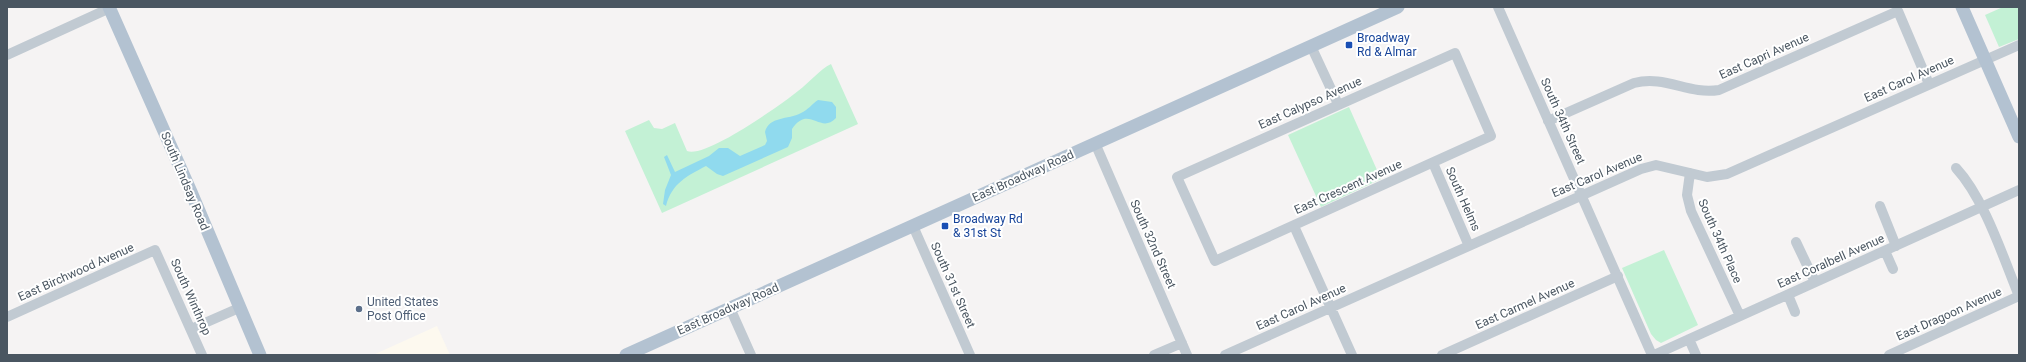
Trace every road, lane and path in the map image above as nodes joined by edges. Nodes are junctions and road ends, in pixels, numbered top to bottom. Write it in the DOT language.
graph roads {
  1 [pos="1398,7"];
  2 [pos="1498,7"];
  3 [pos="1962,7"];
  4 [pos="109,8"];
  5 [pos="2019,45"];
  6 [pos="1311,46"];
  7 [pos="7,56"];
  8 [pos="1985,59"];
  9 [pos="1929,84"];
  10 [pos="1338,104"];
  11 [pos="1548,121"];
  12 [pos="1491,136"];
  13 [pos="2019,137"];
  14 [pos="1094,143"];
  15 [pos="1433,163"];
  16 [pos="1956,168"];
  17 [pos="1690,173"];
  18 [pos="2019,190"];
  19 [pos="1582,195"];
  20 [pos="1880,206"];
  21 [pos="1982,207"];
  22 [pos="913,226"];
  23 [pos="1294,226"];
  24 [pos="1796,242"];
  25 [pos="1469,246"];
  26 [pos="1896,246"];
  27 [pos="155,250"];
  28 [pos="1885,251"];
  29 [pos="1215,262"];
  30 [pos="1893,269"];
  31 [pos="1618,276"];
  32 [pos="1815,282"];
  33 [pos="1788,295"];
  34 [pos="2019,296"];
  35 [pos="239,308"];
  36 [pos="730,308"];
  37 [pos="1331,308"];
  38 [pos="1796,312"];
  39 [pos="1740,316"];
  40 [pos="7,317"];
  41 [pos="191,329"];
  42 [pos="1689,339"];
  43 [pos="1182,343"];
  44 [pos="642,352"];
  45 [pos="202,355"];
  46 [pos="260,355"];
  47 [pos="626,355"];
  48 [pos="751,355"];
  49 [pos="970,355"];
  50 [pos="1154,355"];
  51 [pos="1187,355"];
  52 [pos="1225,355"];
  53 [pos="1352,355"];
  54 [pos="1442,355"];
  55 [pos="1653,355"];
  56 [pos="1696,355"];
  57 [pos="1889,355"];
  1 -- 6 [label="main road, East Broadway Road"];
  2 -- 11 [label="street, South 34th Street"];
  3 -- 8 [label="main road"];
  4 -- 7 [label="street"];
  4 -- 35 [label="main road, South Lindsay Road"];
  5 -- 8 [label="street, East Carol Avenue"];
  6 -- 10 [label="street"];
  6 -- 14 [label="main road, East Broadway Road"];
  8 -- 9 [label="street, East Carol Avenue"];
  8 -- 13 [label="main road"];
  9 -- 11 [label="street, East Capri Avenue"];
  9 -- 17 [label="street, East Carol Avenue"];
  10 -- 12 [label="street, East Calypso Avenue"];
  10 -- 29 [label="street, East Calypso Avenue"];
  11 -- 19 [label="street, South 34th Street"];
  12 -- 15 [label="street, East Crescent Avenue"];
  14 -- 22 [label="main road, East Broadway Road"];
  14 -- 43 [label="street, South 32nd Street"];
  15 -- 23 [label="street, East Crescent Avenue"];
  15 -- 25 [label="street, South Helms"];
  16 -- 21 [label="street"];
  17 -- 19 [label="street, East Carol Avenue"];
  17 -- 39 [label="street, South 34th Place"];
  18 -- 21 [label="street, East Coralbell Avenue"];
  19 -- 25 [label="street, East Carol Avenue"];
  19 -- 31 [label="street, South 34th Street"];
  20 -- 26 [label="street"];
  21 -- 26 [label="street, East Coralbell Avenue"];
  21 -- 34 [label="street"];
  22 -- 36 [label="main road, East Broadway Road"];
  22 -- 49 [label="street, South 31st Street"];
  23 -- 29 [label="street, East Crescent Avenue"];
  23 -- 37 [label="street"];
  24 -- 32 [label="street"];
  25 -- 37 [label="street, East Carol Avenue"];
  26 -- 28 [label="street, East Coralbell Avenue"];
  27 -- 40 [label="street, East Birchwood Avenue"];
  27 -- 41 [label="street, South Winthrop"];
  28 -- 30 [label="street"];
  28 -- 32 [label="street, East Coralbell Avenue"];
  31 -- 54 [label="street, East Carmel Avenue"];
  31 -- 55 [label="street, South 34th Street"];
  32 -- 33 [label="street, East Coralbell Avenue"];
  33 -- 38 [label="street"];
  33 -- 39 [label="street, East Coralbell Avenue"];
  34 -- 57 [label="street, East Dragoon Avenue"];
  35 -- 41 [label="street"];
  35 -- 46 [label="main road, South Lindsay Road"];
  36 -- 44 [label="main road, East Broadway Road"];
  36 -- 48 [label="street"];
  37 -- 52 [label="street, East Carol Avenue"];
  37 -- 53 [label="street"];
  39 -- 42 [label="street, East Coralbell Avenue"];
  41 -- 45 [label="street, South Winthrop"];
  42 -- 55 [label="street, East Coralbell Avenue"];
  42 -- 56 [label="street"];
  43 -- 50 [label="street"];
  43 -- 51 [label="street, South 32nd Street"];
  44 -- 47 [label="main road, East Broadway Road"];
}
